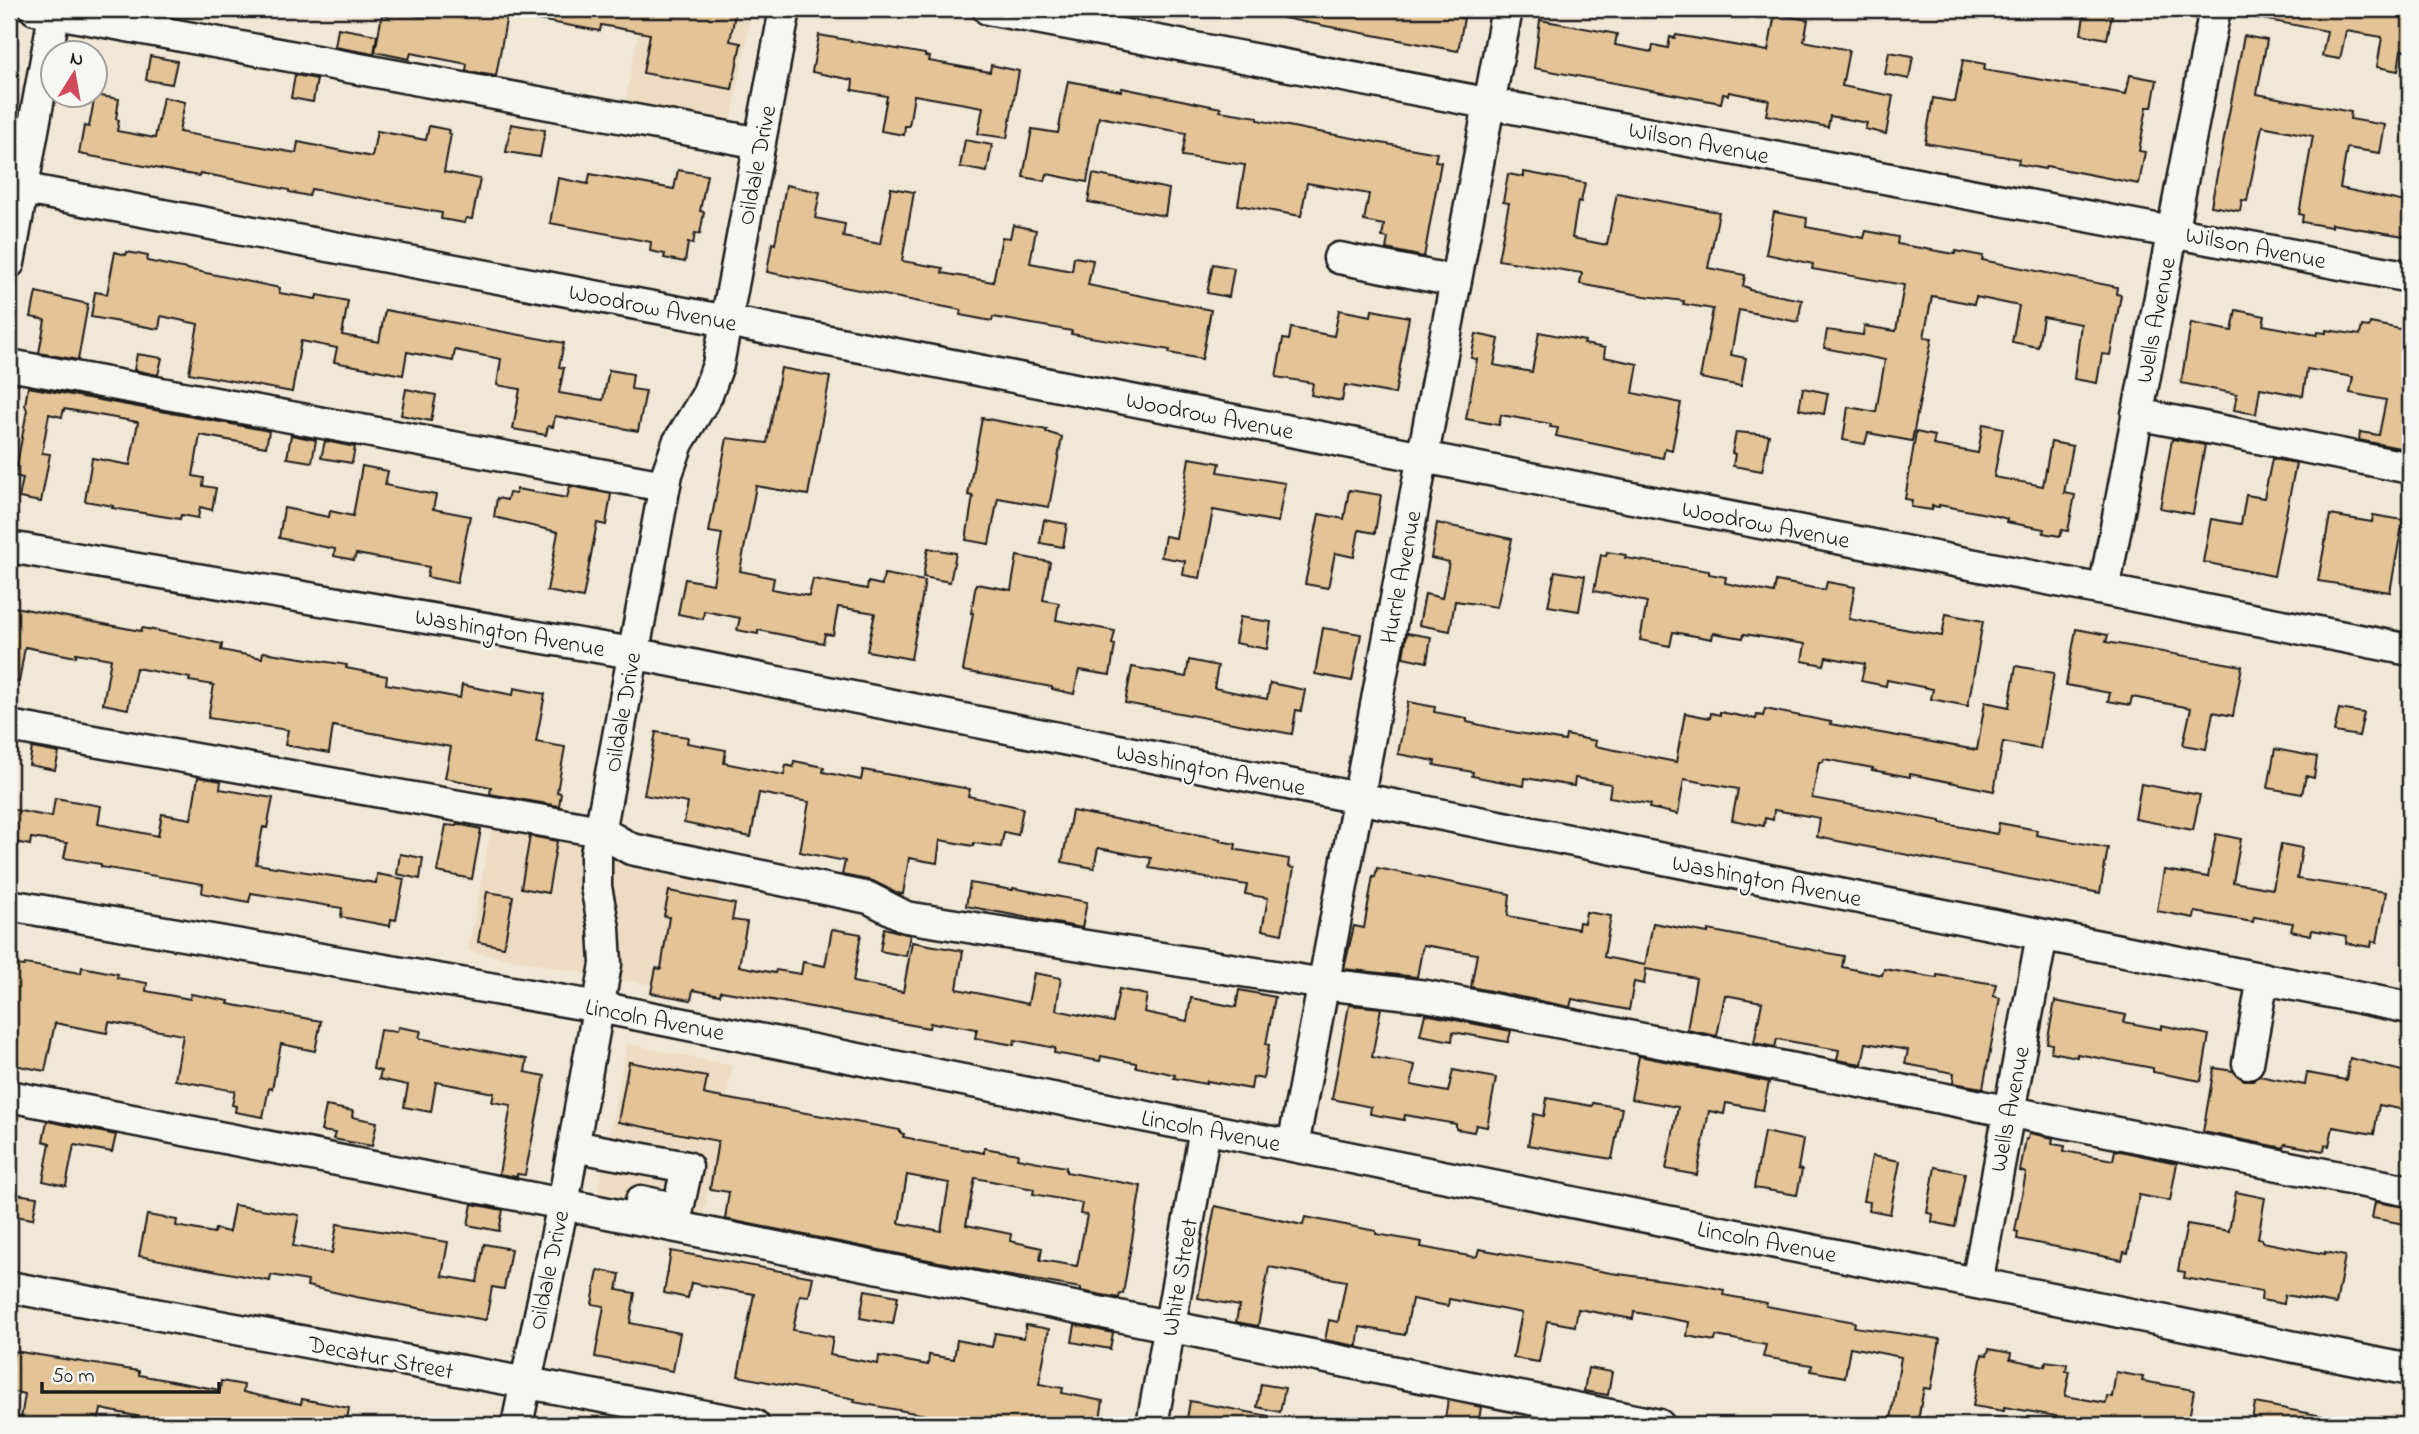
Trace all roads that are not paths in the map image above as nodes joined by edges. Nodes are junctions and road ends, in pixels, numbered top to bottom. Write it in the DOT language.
graph roads {
  1 [pos="785,9"];
  2 [pos="988,9"];
  3 [pos="1507,9"];
  4 [pos="2215,9"];
  5 [pos="48,10"];
  6 [pos="1489,102"];
  7 [pos="760,143"];
  8 [pos="16,187"];
  9 [pos="2172,231"];
  10 [pos="1339,258"];
  11 [pos="9,263"];
  12 [pos="2410,277"];
  13 [pos="1455,281"];
  14 [pos="727,321"];
  15 [pos="9,365"];
  16 [pos="2137,414"];
  17 [pos="1423,457"];
  18 [pos="2410,468"];
  19 [pos="664,486"];
  20 [pos="9,547"];
  21 [pos="2104,590"];
  22 [pos="2410,650"];
  23 [pos="632,653"];
  24 [pos="9,726"];
  25 [pos="1359,798"];
  26 [pos="600,831"];
  27 [pos="9,905"];
  28 [pos="2042,935"];
  29 [pos="2263,978"];
  30 [pos="1324,984"];
  31 [pos="599,1007"];
  32 [pos="2410,1008"];
  33 [pos="2248,1063"];
  34 [pos="9,1096"];
  35 [pos="2009,1111"];
  36 [pos="1205,1129"];
  37 [pos="573,1146"];
  38 [pos="1293,1146"];
  39 [pos="2410,1191"];
  40 [pos="564,1195"];
  41 [pos="1976,1283"];
  42 [pos="9,1287"];
  43 [pos="1170,1327"];
  44 [pos="2410,1370"];
  45 [pos="524,1384"];
  46 [pos="517,1425"];
  47 [pos="754,1425"];
  48 [pos="1152,1425"];
  49 [pos="1659,1425"];
  1 -- 7 [label="street, Oildale Drive"];
  2 -- 6 [label="street, Wilson Avenue"];
  3 -- 6 [label="street, Hurrle Avenue"];
  4 -- 9 [label="street, Wells Avenue"];
  5 -- 7 [label="street"];
  5 -- 8 [label="street"];
  6 -- 9 [label="street, Wilson Avenue"];
  6 -- 13 [label="street, Hurrle Avenue"];
  7 -- 14 [label="street, Oildale Drive"];
  8 -- 11 [label="street"];
  8 -- 14 [label="street, Woodrow Avenue"];
  9 -- 12 [label="street, Wilson Avenue"];
  9 -- 16 [label="street, Wells Avenue"];
  10 -- 13 [label="street"];
  13 -- 17 [label="street, Hurrle Avenue"];
  14 -- 17 [label="street, Woodrow Avenue"];
  14 -- 19 [label="street, Oildale Drive"];
  15 -- 19 [label="street"];
  16 -- 18 [label="street"];
  16 -- 21 [label="street, Wells Avenue"];
  17 -- 21 [label="street, Woodrow Avenue"];
  17 -- 25 [label="street, Hurrle Avenue"];
  19 -- 23 [label="street, Oildale Drive"];
  20 -- 23 [label="street, Washington Avenue"];
  21 -- 22 [label="street, Woodrow Avenue"];
  23 -- 25 [label="street, Washington Avenue"];
  23 -- 26 [label="street, Oildale Drive"];
  24 -- 26 [label="street"];
  25 -- 28 [label="street, Washington Avenue"];
  25 -- 30 [label="street, Hurrle Avenue"];
  26 -- 30 [label="street"];
  26 -- 31 [label="street, Oildale Drive"];
  27 -- 31 [label="street, Lincoln Avenue"];
  28 -- 29 [label="street, Washington Avenue"];
  28 -- 35 [label="street, Wells Avenue"];
  29 -- 32 [label="street, Washington Avenue"];
  29 -- 33 [label="street"];
  30 -- 35 [label="street"];
  30 -- 38 [label="street, Hurrle Avenue"];
  31 -- 36 [label="street, Lincoln Avenue"];
  31 -- 37 [label="street, Oildale Drive"];
  34 -- 40 [label="street"];
  35 -- 39 [label="street"];
  35 -- 41 [label="street, Wells Avenue"];
  36 -- 38 [label="street, Lincoln Avenue"];
  36 -- 43 [label="street, White Street"];
  37 -- 40 [label="street, Oildale Drive"];
  37 -- 40 [label="street"];
  38 -- 41 [label="street, Lincoln Avenue"];
  40 -- 43 [label="street"];
  40 -- 45 [label="street, Oildale Drive"];
  41 -- 44 [label="street, Lincoln Avenue"];
  42 -- 45 [label="street, Decatur Street"];
  43 -- 48 [label="street, White Street"];
  43 -- 49 [label="street"];
  45 -- 46 [label="street, Oildale Drive"];
  45 -- 47 [label="street, Decatur Street"];
}
